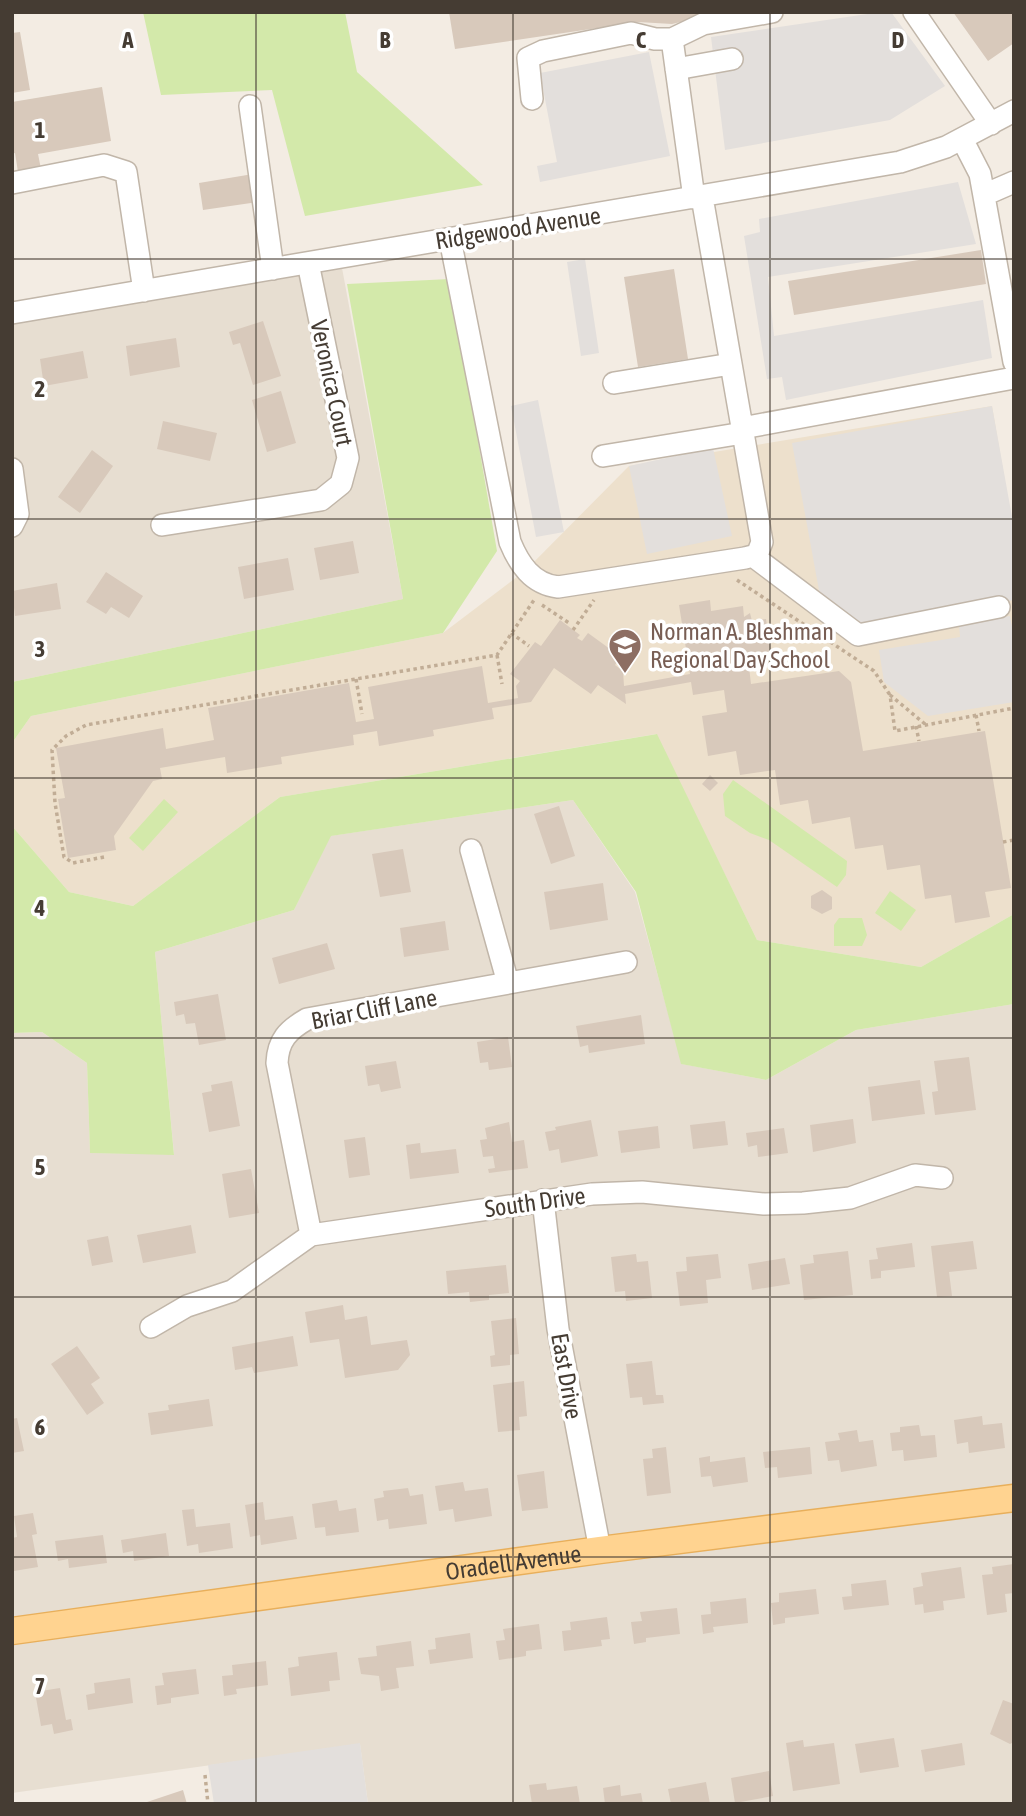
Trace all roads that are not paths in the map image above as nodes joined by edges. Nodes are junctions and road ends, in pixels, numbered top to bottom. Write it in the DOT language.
graph roads {
  1 [pos="772,12"];
  2 [pos="914,12"];
  3 [pos="672,39"];
  4 [pos="732,59"];
  5 [pos="676,69"];
  6 [pos="532,99"];
  7 [pos="250,106"];
  8 [pos="1014,111"];
  9 [pos="991,124"];
  10 [pos="962,139"];
  11 [pos="1014,182"];
  12 [pos="12,183"];
  13 [pos="984,195"];
  14 [pos="698,198"];
  15 [pos="450,239"];
  16 [pos="308,263"];
  17 [pos="274,269"];
  18 [pos="144,291"];
  19 [pos="12,313"];
  20 [pos="1014,362"];
  21 [pos="731,364"];
  22 [pos="1014,378"];
  23 [pos="614,383"];
  24 [pos="743,431"];
  25 [pos="603,456"];
  26 [pos="12,469"];
  27 [pos="162,525"];
  28 [pos="12,526"];
  29 [pos="753,556"];
  30 [pos="999,607"];
  31 [pos="471,850"];
  32 [pos="626,962"];
  33 [pos="508,983"];
  34 [pos="942,1178"];
  35 [pos="543,1200"];
  36 [pos="311,1235"];
  37 [pos="151,1327"];
  38 [pos="1014,1498"];
  39 [pos="600,1550"];
  40 [pos="12,1631"];
  1 -- 3 [label="street"];
  2 -- 9 [label="street"];
  3 -- 5 [label="street"];
  3 -- 6 [label="street"];
  4 -- 5 [label="street"];
  5 -- 14 [label="street"];
  7 -- 17 [label="street"];
  8 -- 9 [label="street, Ridgewood Avenue"];
  9 -- 10 [label="street, Ridgewood Avenue"];
  10 -- 13 [label="street"];
  10 -- 14 [label="street, Ridgewood Avenue"];
  11 -- 13 [label="street"];
  12 -- 18 [label="street"];
  13 -- 20 [label="street"];
  14 -- 15 [label="street, Ridgewood Avenue"];
  14 -- 21 [label="street"];
  15 -- 16 [label="street, Ridgewood Avenue"];
  15 -- 29 [label="street"];
  16 -- 17 [label="street, Ridgewood Avenue"];
  16 -- 27 [label="street, Veronica Court"];
  17 -- 18 [label="street, Ridgewood Avenue"];
  18 -- 19 [label="street, Ridgewood Avenue"];
  21 -- 23 [label="street"];
  21 -- 24 [label="street"];
  22 -- 24 [label="street"];
  24 -- 25 [label="street"];
  24 -- 29 [label="street"];
  26 -- 28 [label="street"];
  29 -- 30 [label="street"];
  31 -- 33 [label="street"];
  32 -- 33 [label="street, Briar Cliff Lane"];
  33 -- 36 [label="street, Briar Cliff Lane"];
  34 -- 35 [label="street, South Drive"];
  35 -- 36 [label="street, South Drive"];
  35 -- 39 [label="street, East Drive"];
  36 -- 37 [label="street, South Drive"];
  38 -- 39 [label="main road, Oradell Avenue"];
  39 -- 40 [label="main road, Oradell Avenue"];
}
